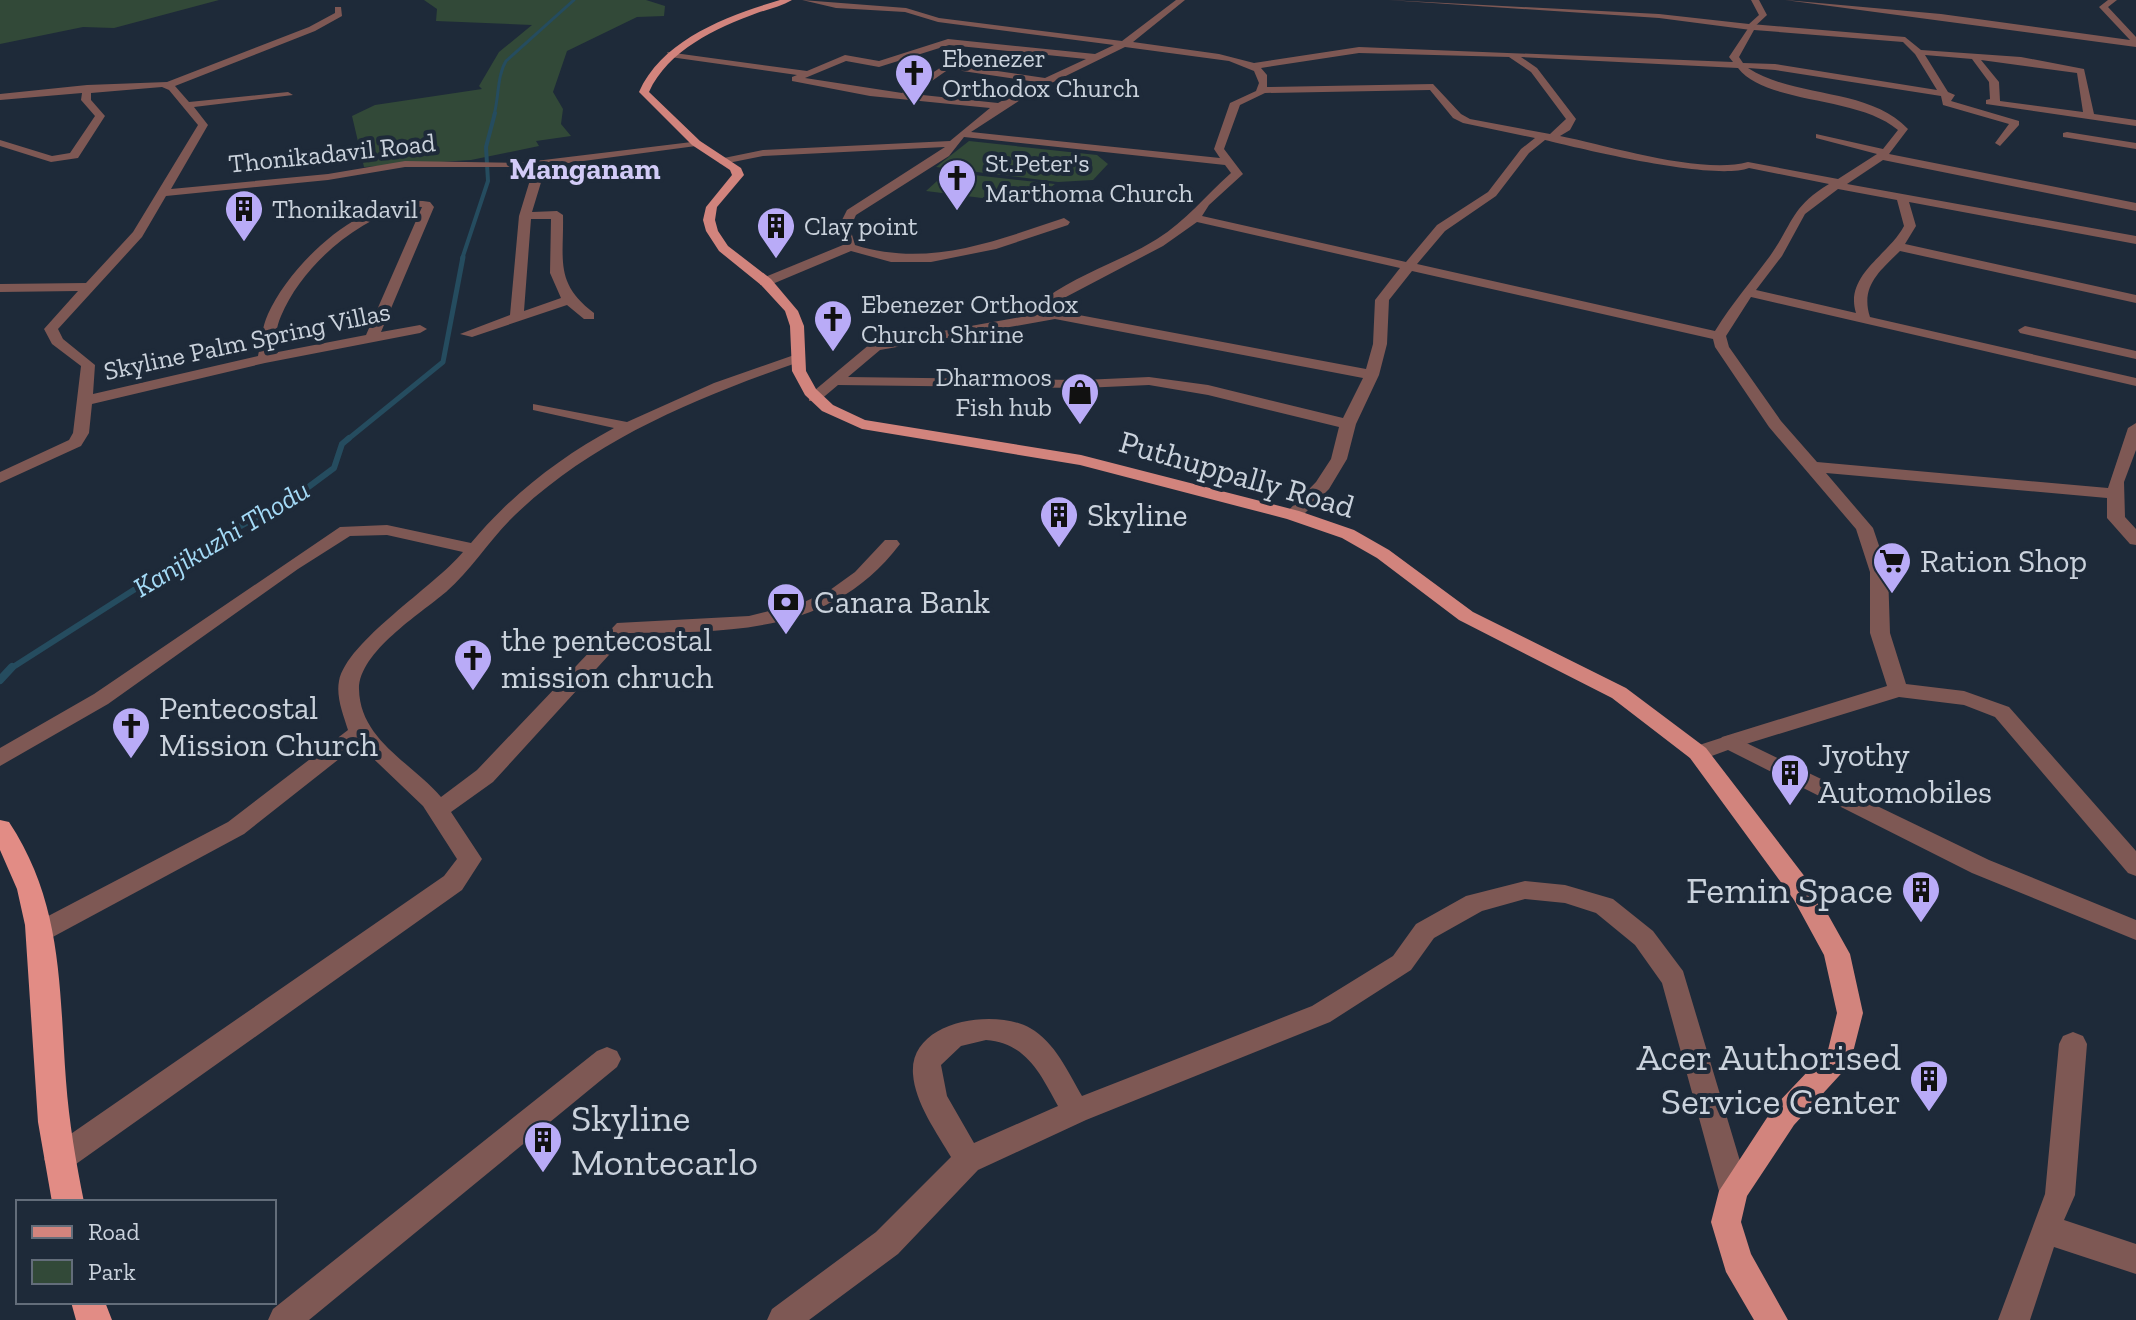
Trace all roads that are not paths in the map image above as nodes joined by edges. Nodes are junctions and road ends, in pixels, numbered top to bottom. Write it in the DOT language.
graph roads {
  1 [pos="788,0"];
  2 [pos="806,0"];
  3 [pos="1181,0"];
  4 [pos="1392,0"];
  5 [pos="1755,0"];
  6 [pos="1789,0"];
  7 [pos="1869,0"];
  8 [pos="2113,0"];
  9 [pos="1816,4"];
  10 [pos="338,9"];
  11 [pos="1859,9"];
  12 [pos="1808,16"];
  13 [pos="1824,22"];
  14 [pos="2027,28"];
  15 [pos="1748,31"];
  16 [pos="1834,34"];
  17 [pos="2021,38"];
  18 [pos="1126,42"];
  19 [pos="2136,43"];
  20 [pos="984,47"];
  21 [pos="1864,47"];
  22 [pos="2015,49"];
  23 [pos="1918,52"];
  24 [pos="670,54"];
  25 [pos="1511,54"];
  26 [pos="1974,56"];
  27 [pos="1096,57"];
  28 [pos="2010,59"];
  29 [pos="1737,64"];
  30 [pos="945,66"];
  31 [pos="1254,66"];
  32 [pos="805,73"];
  33 [pos="1047,81"];
  34 [pos="169,85"];
  35 [pos="87,88"];
  36 [pos="1263,90"];
  37 [pos="288,95"];
  38 [pos="1944,95"];
  39 [pos="904,96"];
  40 [pos="0,97"];
  41 [pos="1995,103"];
  42 [pos="188,105"];
  43 [pos="998,106"];
  44 [pos="2089,116"];
  45 [pos="2136,123"];
  46 [pos="964,134"];
  47 [pos="2067,135"];
  48 [pos="1820,136"];
  49 [pos="1547,137"];
  50 [pos="0,143"];
  51 [pos="696,143"];
  52 [pos="2000,143"];
  53 [pos="950,144"];
  54 [pos="2136,146"];
  55 [pos="1883,154"];
  56 [pos="723,161"];
  57 [pos="1230,162"];
  58 [pos="541,164"];
  59 [pos="1837,184"];
  60 [pos="164,193"];
  61 [pos="1902,198"];
  62 [pos="2136,207"];
  63 [pos="525,216"];
  64 [pos="1195,218"];
  65 [pos="1064,222"];
  66 [pos="2136,240"];
  67 [pos="850,247"];
  68 [pos="1900,247"];
  69 [pos="1408,268"];
  70 [pos="765,282"];
  71 [pos="92,287"];
  72 [pos="0,288"];
  73 [pos="1746,292"];
  74 [pos="2136,299"];
  75 [pos="567,301"];
  76 [pos="1055,315"];
  77 [pos="589,316"];
  78 [pos="517,318"];
  79 [pos="1864,318"];
  80 [pos="420,329"];
  81 [pos="2025,330"];
  82 [pos="467,334"];
  83 [pos="1719,336"];
  84 [pos="372,337"];
  85 [pos="2136,355"];
  86 [pos="797,358"];
  87 [pos="265,359"];
  88 [pos="1372,375"];
  89 [pos="837,381"];
  90 [pos="2136,382"];
  91 [pos="814,398"];
  92 [pos="83,401"];
  93 [pos="538,407"];
  94 [pos="1348,424"];
  95 [pos="625,426"];
  96 [pos="2134,438"];
  97 [pos="1814,467"];
  98 [pos="0,478"];
  99 [pos="2116,494"];
  100 [pos="1293,515"];
  101 [pos="2136,540"];
  102 [pos="891,544"];
  103 [pos="474,549"];
  104 [pos="1898,690"];
  105 [pos="359,732"];
  106 [pos="1730,742"];
  107 [pos="1698,753"];
  108 [pos="0,758"];
  109 [pos="438,810"];
  110 [pos="0,829"];
  111 [pos="2136,867"];
  112 [pos="2136,930"];
  113 [pos="40,932"];
  114 [pos="2073,1044"];
  115 [pos="607,1059"];
  116 [pos="1076,1111"];
  117 [pos="59,1159"];
  118 [pos="968,1160"];
  119 [pos="1734,1191"];
  120 [pos="68,1200"];
  121 [pos="2045,1229"];
  122 [pos="2136,1259"];
  123 [pos="284,1320"];
  124 [pos="783,1320"];
  125 [pos="1772,1320"];
  126 [pos="2014,1320"];
  1 -- 24 [label="main road"];
  2 -- 18 [label="street"];
  3 -- 18 [label="street"];
  4 -- 15 [label="street"];
  5 -- 15 [label="street"];
  6 -- 9 [label="street"];
  7 -- 11 [label="street"];
  8 -- 19 [label="street"];
  9 -- 11 [label="street"];
  9 -- 12 [label="street"];
  10 -- 34 [label="street"];
  11 -- 14 [label="street"];
  13 -- 16 [label="street"];
  14 -- 17 [label="street"];
  14 -- 19 [label="street"];
  15 -- 16 [label="street"];
  15 -- 21 [label="street"];
  15 -- 29 [label="street"];
  16 -- 23 [label="street"];
  18 -- 27 [label="street"];
  18 -- 31 [label="street"];
  20 -- 27 [label="street"];
  20 -- 30 [label="street"];
  20 -- 32 [label="street"];
  22 -- 28 [label="street"];
  23 -- 26 [label="street"];
  23 -- 38 [label="street"];
  24 -- 32 [label="street"];
  24 -- 51 [label="main road"];
  25 -- 29 [label="street"];
  25 -- 31 [label="street"];
  25 -- 49 [label="street"];
  26 -- 28 [label="street"];
  26 -- 41 [label="street"];
  27 -- 33 [label="street"];
  28 -- 44 [label="street"];
  29 -- 38 [label="street"];
  29 -- 55 [label="street"];
  30 -- 33 [label="street"];
  30 -- 39 [label="street"];
  31 -- 36 [label="street"];
  32 -- 39 [label="street"];
  33 -- 43 [label="street"];
  34 -- 35 [label="street"];
  34 -- 42 [label="street"];
  35 -- 40 [label="street"];
  35 -- 50 [label="street"];
  36 -- 49 [label="street"];
  36 -- 57 [label="street"];
  37 -- 42 [label="street"];
  38 -- 41 [label="street"];
  38 -- 52 [label="street"];
  39 -- 43 [label="street"];
  41 -- 44 [label="street"];
  42 -- 60 [label="street"];
  43 -- 46 [label="street"];
  44 -- 45 [label="street"];
  46 -- 53 [label="street"];
  46 -- 57 [label="street"];
  47 -- 54 [label="street"];
  48 -- 55 [label="street"];
  49 -- 59 [label="street"];
  49 -- 69 [label="street"];
  51 -- 56 [label="main road"];
  51 -- 58 [label="street, Thonikadavil Road"];
  53 -- 56 [label="street"];
  53 -- 67 [label="street"];
  55 -- 59 [label="street"];
  55 -- 62 [label="street"];
  56 -- 70 [label="main road"];
  57 -- 64 [label="street"];
  58 -- 60 [label="street, Thonikadavil Road"];
  58 -- 63 [label="street"];
  59 -- 61 [label="street"];
  59 -- 73 [label="street"];
  60 -- 71 [label="street"];
  61 -- 66 [label="street"];
  61 -- 68 [label="street"];
  63 -- 75 [label="street"];
  63 -- 78 [label="street"];
  64 -- 69 [label="street"];
  64 -- 76 [label="street"];
  65 -- 67 [label="street"];
  67 -- 70 [label="street"];
  68 -- 74 [label="street"];
  68 -- 79 [label="street"];
  69 -- 83 [label="street"];
  69 -- 88 [label="street"];
  70 -- 86 [label="main road"];
  71 -- 72 [label="street"];
  71 -- 92 [label="street"];
  73 -- 79 [label="street"];
  73 -- 83 [label="street"];
  75 -- 77 [label="street"];
  75 -- 78 [label="street"];
  76 -- 88 [label="street"];
  76 -- 89 [label="street"];
  78 -- 82 [label="street"];
  79 -- 90 [label="street"];
  80 -- 84 [label="street, Skyline Palm Spring Villas"];
  81 -- 85 [label="street"];
  83 -- 97 [label="street"];
  84 -- 87 [label="street, Skyline Palm Spring Villas"];
  84 -- 87 [label="street"];
  86 -- 91 [label="main road"];
  86 -- 95 [label="street"];
  87 -- 92 [label="street, Skyline Palm Spring Villas"];
  88 -- 94 [label="street"];
  89 -- 91 [label="street"];
  89 -- 94 [label="street"];
  91 -- 100 [label="main road, Puthuppally Road"];
  92 -- 98 [label="street"];
  93 -- 95 [label="street"];
  94 -- 100 [label="street"];
  95 -- 103 [label="street"];
  96 -- 99 [label="street"];
  97 -- 99 [label="street"];
  97 -- 104 [label="street"];
  99 -- 101 [label="street"];
  100 -- 107 [label="main road, Puthuppally Road"];
  102 -- 109 [label="street"];
  103 -- 105 [label="street"];
  103 -- 108 [label="street"];
  104 -- 106 [label="street"];
  104 -- 111 [label="street"];
  105 -- 109 [label="street"];
  105 -- 113 [label="street"];
  106 -- 107 [label="street"];
  106 -- 112 [label="street"];
  107 -- 119 [label="main road, Puthuppally Road"];
  109 -- 117 [label="street"];
  110 -- 113 [label="highway"];
  113 -- 117 [label="highway"];
  114 -- 121 [label="street"];
  115 -- 123 [label="street"];
  116 -- 118 [label="street"];
  116 -- 118 [label="street"];
  116 -- 119 [label="street"];
  117 -- 120 [label="highway"];
  118 -- 124 [label="street"];
  119 -- 125 [label="main road, Puthuppally Road"];
  121 -- 122 [label="street"];
  121 -- 126 [label="street"];
}
